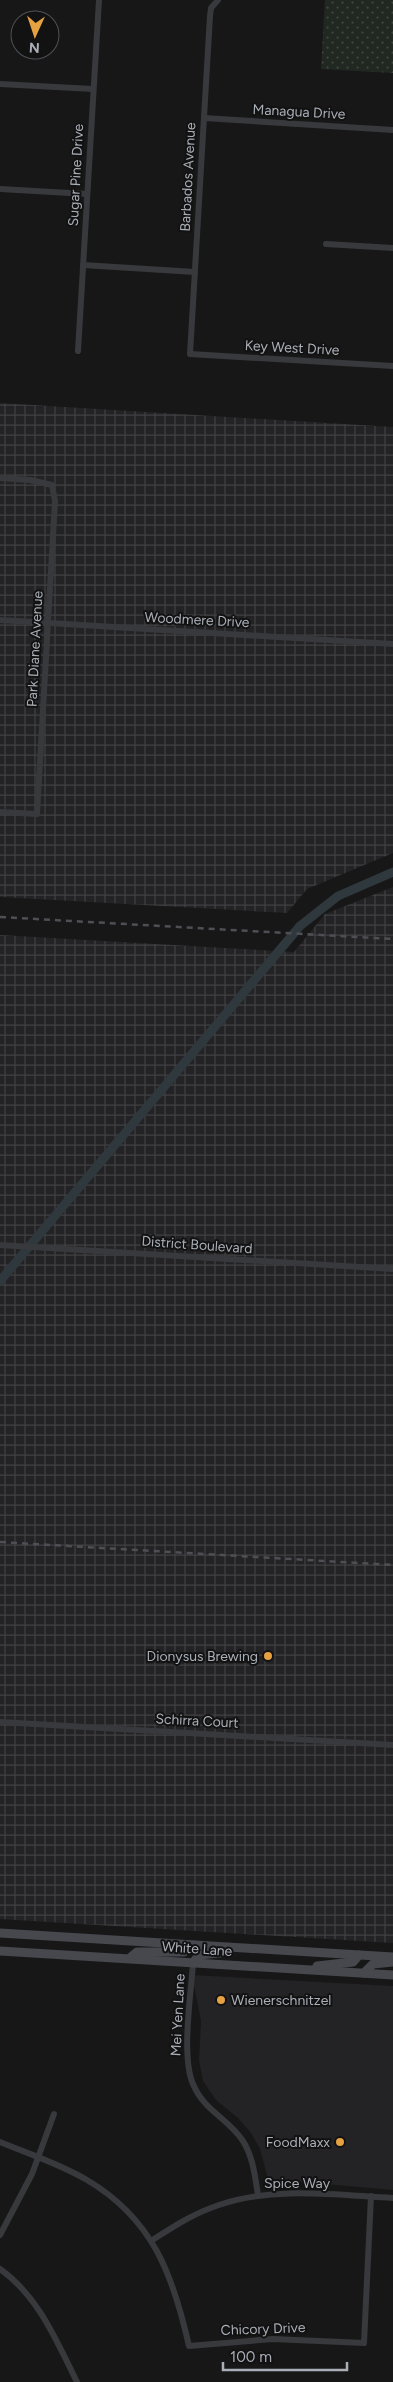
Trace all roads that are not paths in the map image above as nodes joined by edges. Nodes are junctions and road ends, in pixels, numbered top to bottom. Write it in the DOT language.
graph roads {
  1 [pos="100,0"];
  2 [pos="216,2"];
  3 [pos="0,84"];
  4 [pos="93,89"];
  5 [pos="204,118"];
  6 [pos="393,130"];
  7 [pos="0,189"];
  8 [pos="87,194"];
  9 [pos="326,244"];
  10 [pos="393,248"];
  11 [pos="83,265"];
  12 [pos="195,272"];
  13 [pos="78,351"];
  14 [pos="190,354"];
  15 [pos="393,366"];
  16 [pos="0,478"];
  17 [pos="0,620"];
  18 [pos="49,625"];
  19 [pos="393,644"];
  20 [pos="0,812"];
  21 [pos="0,1245"];
  22 [pos="393,1269"];
  23 [pos="0,1722"];
  24 [pos="393,1745"];
  25 [pos="0,1933"];
  26 [pos="194,1945"];
  27 [pos="0,1950"];
  28 [pos="276,1950"];
  29 [pos="359,1955"];
  30 [pos="393,1957"];
  31 [pos="130,1958"];
  32 [pos="393,1962"];
  33 [pos="193,1963"];
  34 [pos="294,1969"];
  35 [pos="364,1973"];
  36 [pos="393,1975"];
  37 [pos="54,2114"];
  38 [pos="0,2142"];
  39 [pos="39,2158"];
  40 [pos="258,2195"];
  41 [pos="371,2196"];
  42 [pos="393,2198"];
  43 [pos="0,2235"];
  44 [pos="152,2241"];
  45 [pos="0,2269"];
  46 [pos="77,2382"];
  1 -- 4 [label="street, Sugar Pine Drive"];
  2 -- 5 [label="street, Barbados Avenue"];
  3 -- 4 [label="street"];
  4 -- 8 [label="street, Sugar Pine Drive"];
  5 -- 6 [label="street, Managua Drive"];
  5 -- 12 [label="street, Barbados Avenue"];
  7 -- 8 [label="street"];
  8 -- 11 [label="street, Sugar Pine Drive"];
  9 -- 10 [label="street"];
  11 -- 12 [label="street"];
  11 -- 13 [label="street, Sugar Pine Drive"];
  12 -- 14 [label="street, Barbados Avenue"];
  14 -- 15 [label="street, Key West Drive"];
  16 -- 18 [label="street, Park Diane Avenue"];
  17 -- 18 [label="street, Woodmere Drive"];
  18 -- 19 [label="street, Woodmere Drive"];
  18 -- 20 [label="street, Park Diane Avenue"];
  21 -- 22 [label="street, District Boulevard"];
  23 -- 24 [label="street, Schirra Court"];
  25 -- 26 [label="main road, White Lane"];
  26 -- 28 [label="main road, White Lane"];
  26 -- 31 [label="main road"];
  27 -- 31 [label="main road, White Lane"];
  28 -- 29 [label="main road, White Lane"];
  28 -- 33 [label="main road"];
  29 -- 30 [label="main road, White Lane"];
  29 -- 34 [label="main road"];
  31 -- 33 [label="main road, White Lane"];
  32 -- 35 [label="main road"];
  33 -- 34 [label="main road, White Lane"];
  33 -- 40 [label="street, Mei Yen Lane"];
  34 -- 35 [label="main road, White Lane"];
  35 -- 36 [label="main road, White Lane"];
  37 -- 39 [label="street"];
  38 -- 39 [label="street, Chicory Drive"];
  39 -- 43 [label="street"];
  39 -- 44 [label="street, Chicory Drive"];
  40 -- 41 [label="street, Spice Way"];
  40 -- 44 [label="street, Spice Way"];
  41 -- 42 [label="street, Spice Way"];
  41 -- 44 [label="street, Chicory Drive"];
  45 -- 46 [label="street"];
}
